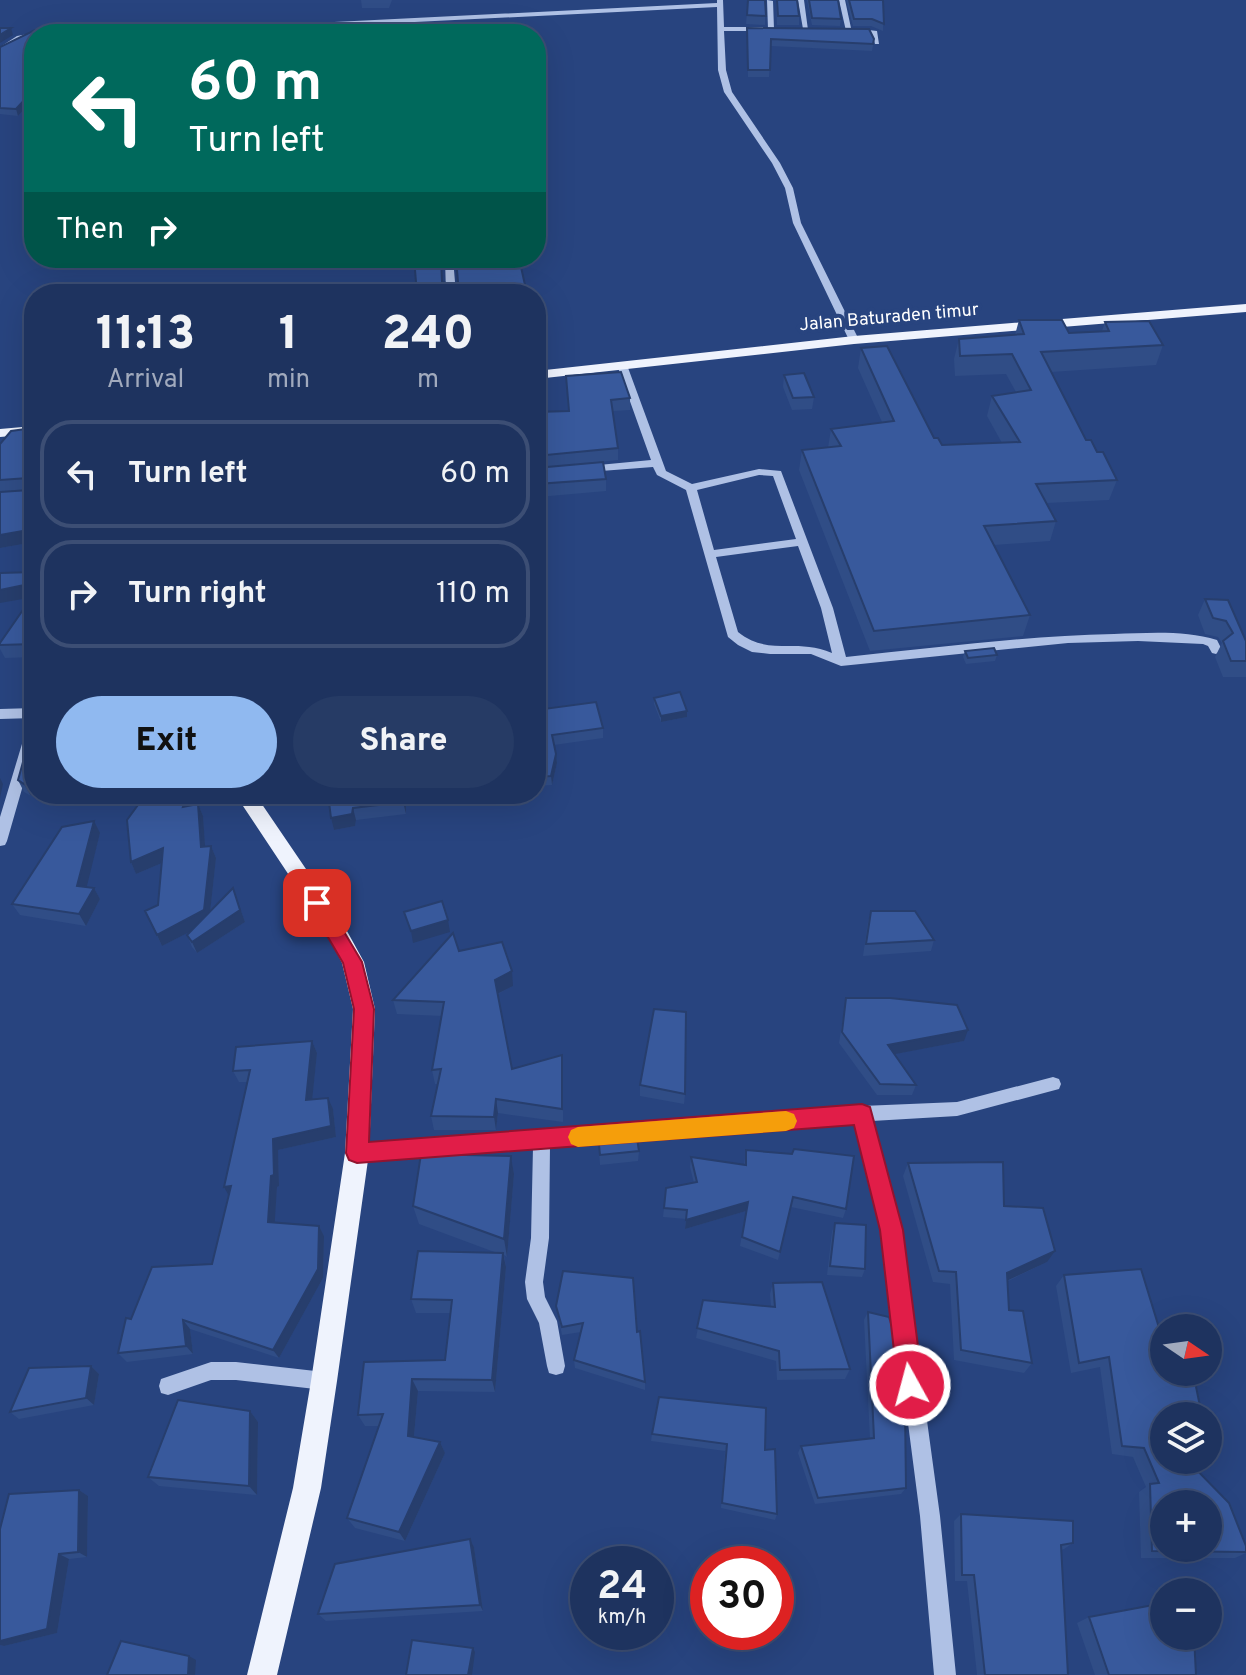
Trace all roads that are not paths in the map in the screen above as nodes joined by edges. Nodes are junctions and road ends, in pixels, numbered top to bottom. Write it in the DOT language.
graph roads {
  1 [pos="801,0"];
  2 [pos="842,0"];
  3 [pos="770,1"];
  4 [pos="720,2"];
  5 [pos="318,24"];
  6 [pos="723,29"];
  7 [pos="771,29"];
  8 [pos="783,29"];
  9 [pos="795,29"];
  10 [pos="806,29"];
  11 [pos="820,29"];
  12 [pos="834,30"];
  13 [pos="848,30"];
  14 [pos="24,36"];
  15 [pos="877,43"];
  16 [pos="0,50"];
  17 [pos="1246,308"];
  18 [pos="854,340"];
  19 [pos="622,365"];
  20 [pos="546,374"];
  21 [pos="657,463"];
  22 [pos="581,470"];
  23 [pos="691,488"];
  24 [pos="804,542"];
  25 [pos="711,554"];
  26 [pos="1216,650"];
  27 [pos="841,662"];
  28 [pos="24,713"];
  29 [pos="0,714"];
  30 [pos="24,758"];
  31 [pos="252,804"];
  32 [pos="0,841"];
  33 [pos="1053,1084"];
  34 [pos="862,1114"];
  35 [pos="542,1139"];
  36 [pos="357,1153"];
  37 [pos="556,1366"];
  38 [pos="324,1381"];
  39 [pos="168,1386"];
  40 [pos="262,1675"];
  41 [pos="945,1675"];
  1 -- 10 [label="street"];
  2 -- 13 [label="street"];
  3 -- 7 [label="street"];
  4 -- 5 [label="street"];
  4 -- 6 [label="street"];
  6 -- 7 [label="street"];
  6 -- 18 [label="street"];
  7 -- 8 [label="street"];
  9 -- 10 [label="street"];
  10 -- 11 [label="street"];
  12 -- 13 [label="street"];
  13 -- 15 [label="street"];
  14 -- 16 [label="street"];
  17 -- 18 [label="main road, Jalan Baturaden timur"];
  18 -- 19 [label="main road, Jalan Baturaden timur"];
  19 -- 20 [label="main road, Jalan Baturaden timur"];
  19 -- 21 [label="street"];
  21 -- 22 [label="street"];
  21 -- 23 [label="street"];
  23 -- 24 [label="street"];
  23 -- 25 [label="street"];
  24 -- 25 [label="street"];
  24 -- 27 [label="street"];
  25 -- 27 [label="street"];
  26 -- 27 [label="street"];
  28 -- 29 [label="street"];
  30 -- 32 [label="street"];
  31 -- 36 [label="main road"];
  33 -- 34 [label="street"];
  34 -- 35 [label="street"];
  34 -- 41 [label="street"];
  35 -- 36 [label="street"];
  35 -- 37 [label="street"];
  36 -- 38 [label="main road"];
  38 -- 39 [label="street"];
  38 -- 40 [label="main road"];
}
